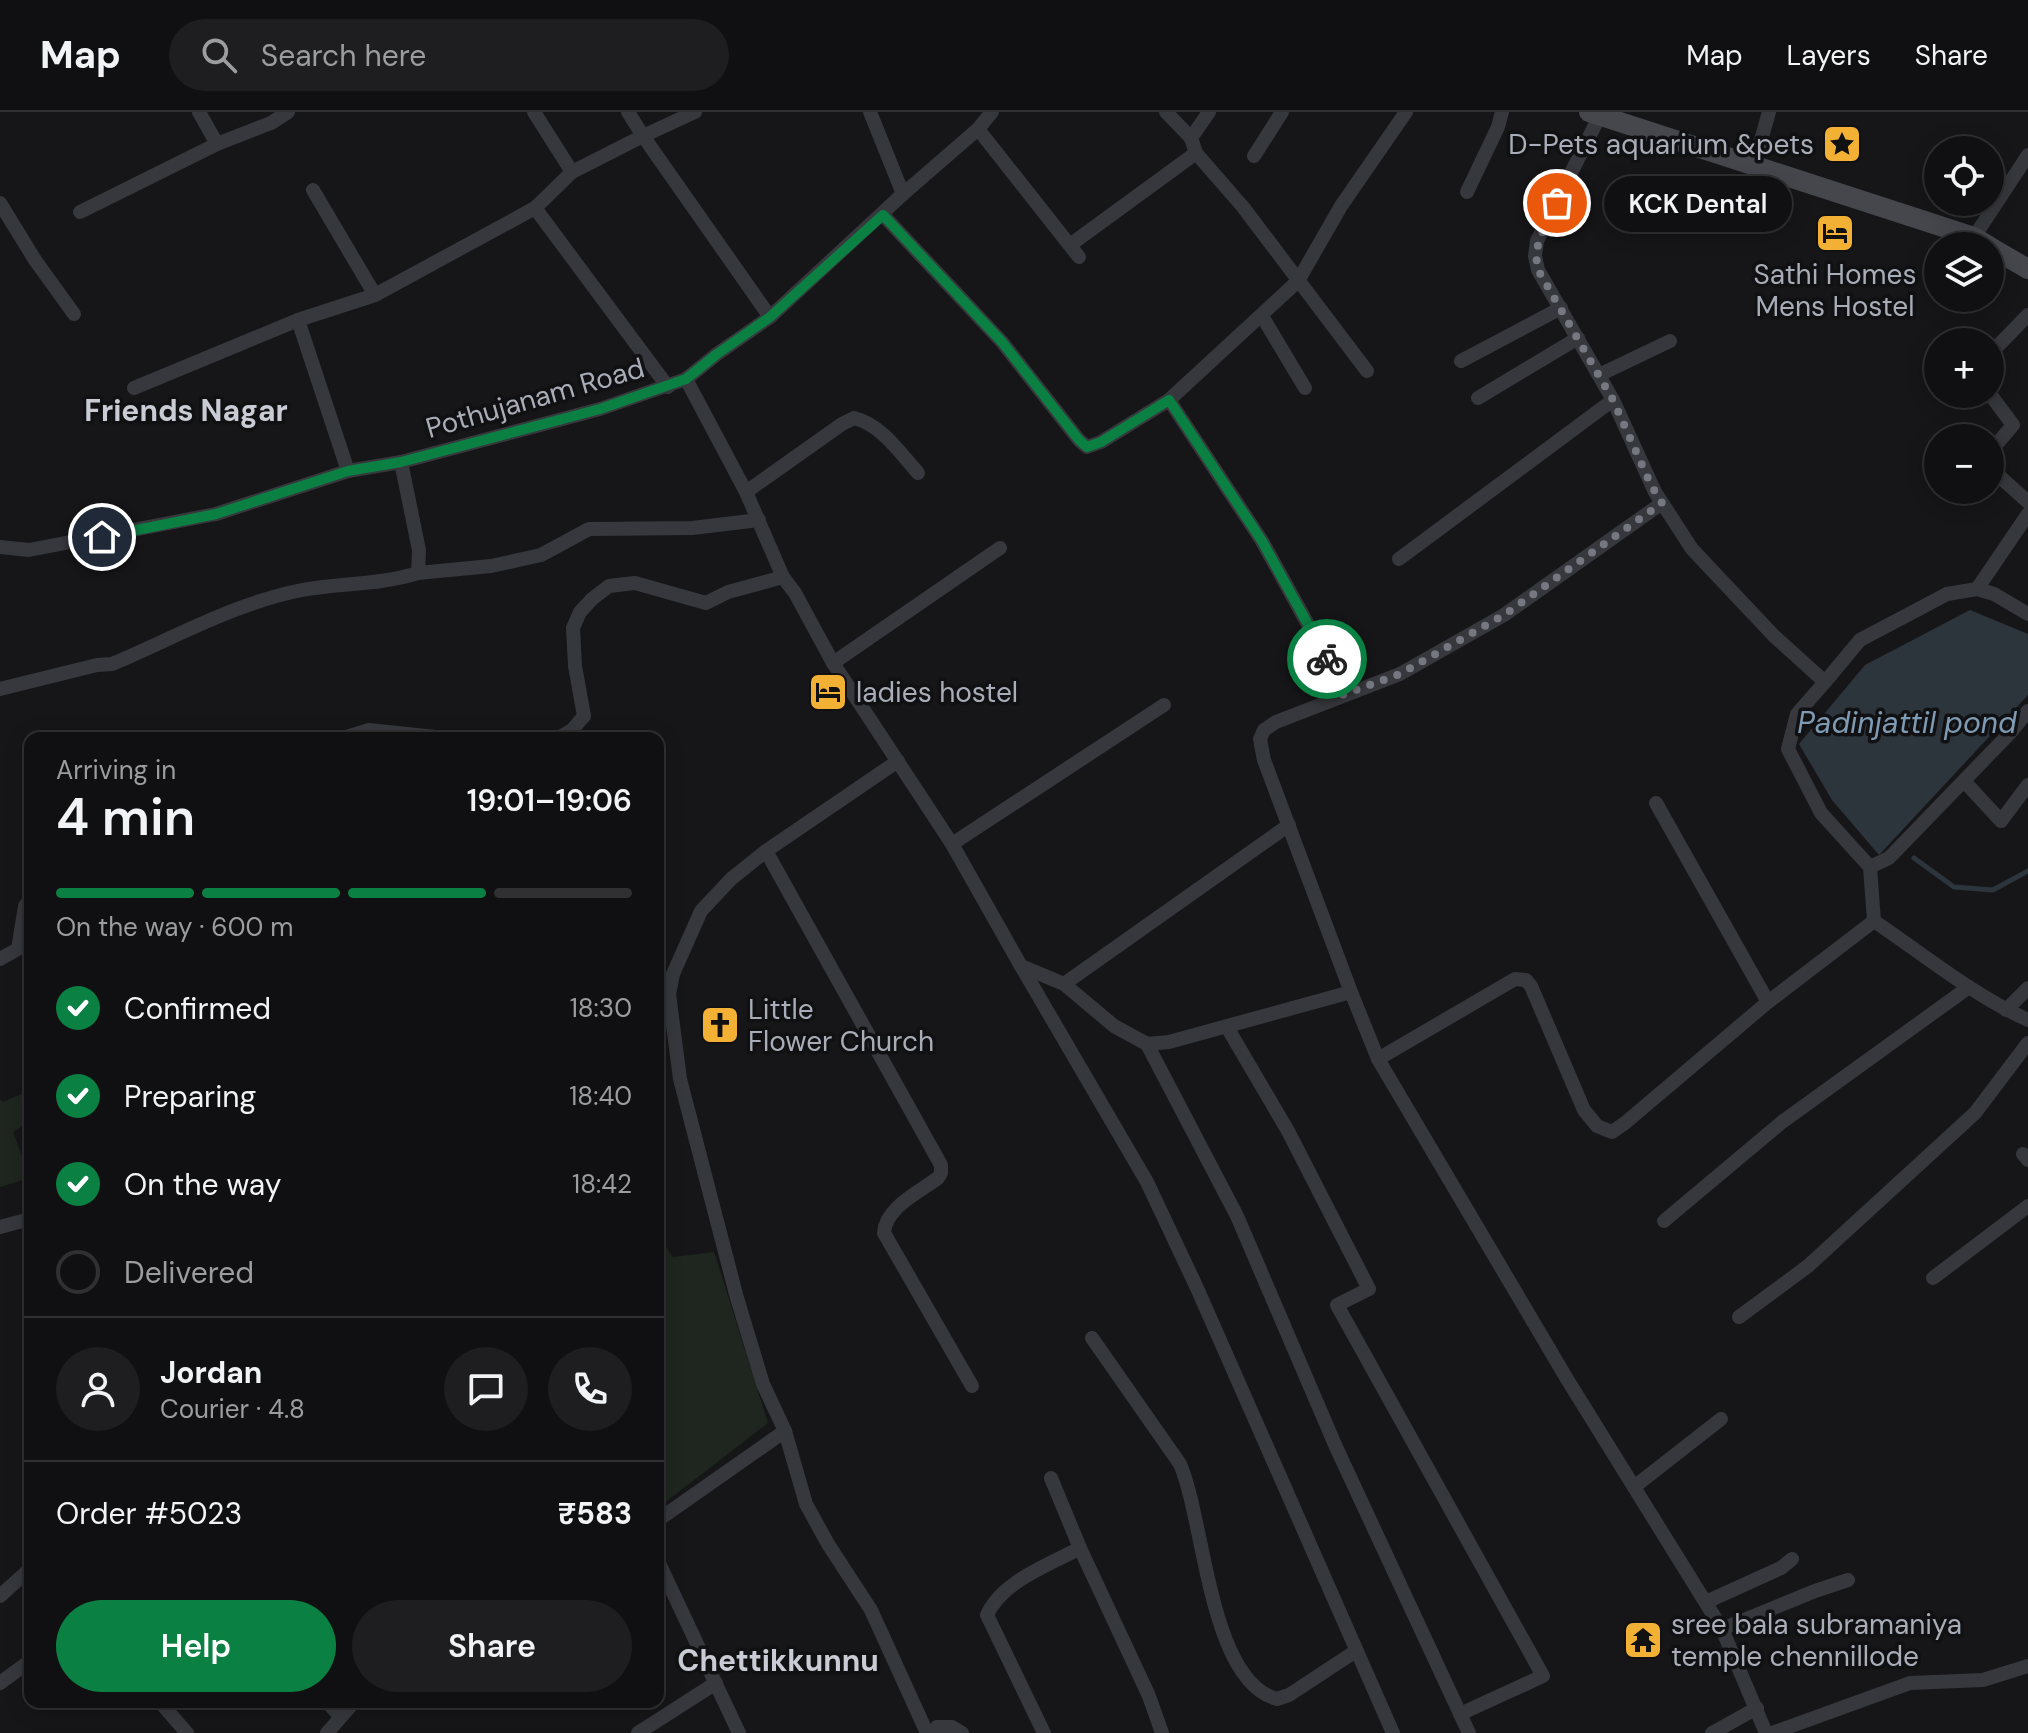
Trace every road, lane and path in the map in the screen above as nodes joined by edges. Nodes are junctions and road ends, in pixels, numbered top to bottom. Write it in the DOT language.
graph roads {
  1 [pos="199,112"];
  2 [pos="288,112"];
  3 [pos="534,112"];
  4 [pos="628,112"];
  5 [pos="695,112"];
  6 [pos="870,112"];
  7 [pos="992,112"];
  8 [pos="1166,112"];
  9 [pos="1209,112"];
  10 [pos="1282,112"];
  11 [pos="1406,112"];
  12 [pos="1502,112"];
  13 [pos="1769,112"];
  14 [pos="1594,114"];
  15 [pos="978,129"];
  16 [pos="643,136"];
  17 [pos="1191,138"];
  18 [pos="217,144"];
  19 [pos="1196,153"];
  20 [pos="2028,155"];
  21 [pos="1254,156"];
  22 [pos="1754,165"];
  23 [pos="572,172"];
  24 [pos="313,190"];
  25 [pos="1467,192"];
  26 [pos="903,194"];
  27 [pos="0,203"];
  28 [pos="535,208"];
  29 [pos="80,212"];
  30 [pos="883,215"];
  31 [pos="1952,232"];
  32 [pos="1990,232"];
  33 [pos="2004,255"];
  34 [pos="2028,269"];
  35 [pos="1298,281"];
  36 [pos="375,295"];
  37 [pos="1561,308"];
  38 [pos="74,314"];
  39 [pos="2028,315"];
  40 [pos="1262,316"];
  41 [pos="770,317"];
  42 [pos="298,320"];
  43 [pos="1578,338"];
  44 [pos="2004,340"];
  45 [pos="1670,341"];
  46 [pos="1461,361"];
  47 [pos="1367,371"];
  48 [pos="1599,375"];
  49 [pos="686,379"];
  50 [pos="668,387"];
  51 [pos="134,388"];
  52 [pos="1305,388"];
  53 [pos="1478,398"];
  54 [pos="1169,400"];
  55 [pos="1613,400"];
  56 [pos="2000,408"];
  57 [pos="2004,436"];
  58 [pos="401,462"];
  59 [pos="348,471"];
  60 [pos="918,473"];
  61 [pos="2004,481"];
  62 [pos="746,492"];
  63 [pos="2028,502"];
  64 [pos="1662,503"];
  65 [pos="2028,514"];
  66 [pos="759,520"];
  67 [pos="0,547"];
  68 [pos="1000,548"];
  69 [pos="1399,559"];
  70 [pos="418,573"];
  71 [pos="783,577"];
  72 [pos="1977,589"];
  73 [pos="2028,614"];
  74 [pos="833,663"];
  75 [pos="1825,682"];
  76 [pos="0,689"];
  77 [pos="1339,696"];
  78 [pos="1164,705"];
  79 [pos="2028,711"];
  80 [pos="362,732"];
  81 [pos="388,732"];
  82 [pos="568,732"];
  83 [pos="898,761"];
  84 [pos="1964,781"];
  85 [pos="2028,785"];
  86 [pos="1656,803"];
  87 [pos="1289,825"];
  88 [pos="952,844"];
  89 [pos="766,851"];
  90 [pos="1870,867"];
  91 [pos="24,912"];
  92 [pos="1874,921"];
  93 [pos="0,959"];
  94 [pos="1021,966"];
  95 [pos="665,973"];
  96 [pos="1064,984"];
  97 [pos="1969,987"];
  98 [pos="2028,988"];
  99 [pos="1351,992"];
  100 [pos="1768,1002"];
  101 [pos="2006,1010"];
  102 [pos="2028,1020"];
  103 [pos="1227,1027"];
  104 [pos="2028,1043"];
  105 [pos="1147,1044"];
  106 [pos="1378,1059"];
  107 [pos="2028,1206"];
  108 [pos="24,1221"];
  109 [pos="1664,1221"];
  110 [pos="0,1227"];
  111 [pos="1933,1278"];
  112 [pos="1739,1317"];
  113 [pos="1092,1338"];
  114 [pos="972,1386"];
  115 [pos="1721,1419"];
  116 [pos="785,1431"];
  117 [pos="1051,1478"];
  118 [pos="1634,1487"];
  119 [pos="664,1516"];
  120 [pos="1080,1548"];
  121 [pos="1792,1559"];
  122 [pos="24,1574"];
  123 [pos="664,1574"];
  124 [pos="1848,1580"];
  125 [pos="0,1596"];
  126 [pos="1706,1602"];
  127 [pos="1722,1629"];
  128 [pos="1356,1651"];
  129 [pos="24,1665"];
  130 [pos="2028,1666"];
  131 [pos="0,1683"];
  132 [pos="716,1683"];
  133 [pos="165,1708"];
  134 [pos="333,1708"];
  135 [pos="348,1708"];
  136 [pos="1757,1708"];
  137 [pos="1460,1714"];
  138 [pos="340,1716"];
  139 [pos="187,1733"];
  140 [pos="327,1733"];
  141 [pos="638,1733"];
  142 [pos="739,1733"];
  143 [pos="927,1733"];
  144 [pos="934,1733"];
  145 [pos="962,1733"];
  146 [pos="1044,1733"];
  147 [pos="1162,1733"];
  148 [pos="1393,1733"];
  149 [pos="1469,1733"];
  150 [pos="1712,1733"];
  151 [pos="1769,1733"];
  1 -- 18 [label="street"];
  2 -- 18 [label="street"];
  3 -- 23 [label="street"];
  4 -- 16 [label="street"];
  5 -- 16 [label="street"];
  6 -- 26 [label="street"];
  7 -- 15 [label="street, Pothujanam Road"];
  8 -- 17 [label="street"];
  9 -- 17 [label="street"];
  10 -- 21 [label="street"];
  11 -- 35 [label="street"];
  12 -- 25 [label="street"];
  13 -- 22 [label="street"];
  14 -- 22 [label="main road"];
  14 -- 37 [label="street"];
  15 -- 19 [label="street"];
  15 -- 26 [label="street, Pothujanam Road"];
  16 -- 23 [label="street"];
  16 -- 41 [label="street"];
  17 -- 19 [label="street"];
  18 -- 29 [label="street"];
  19 -- 35 [label="street"];
  20 -- 32 [label="street"];
  22 -- 31 [label="main road"];
  23 -- 28 [label="street"];
  24 -- 36 [label="street"];
  26 -- 30 [label="street, Pothujanam Road"];
  27 -- 38 [label="street"];
  28 -- 36 [label="street"];
  28 -- 50 [label="street"];
  30 -- 41 [label="street, Pothujanam Road"];
  30 -- 54 [label="street"];
  33 -- 34 [label="main road"];
  35 -- 40 [label="street"];
  35 -- 47 [label="street"];
  36 -- 42 [label="street"];
  37 -- 43 [label="street"];
  37 -- 46 [label="street"];
  39 -- 44 [label="street"];
  40 -- 52 [label="street"];
  40 -- 54 [label="street"];
  41 -- 49 [label="street, Pothujanam Road"];
  42 -- 51 [label="street"];
  42 -- 59 [label="street"];
  43 -- 48 [label="street"];
  43 -- 53 [label="street"];
  45 -- 48 [label="street"];
  48 -- 55 [label="street"];
  49 -- 50 [label="street, Pothujanam Road"];
  49 -- 62 [label="street"];
  50 -- 58 [label="street, Pothujanam Road"];
  54 -- 77 [label="street"];
  55 -- 64 [label="street"];
  55 -- 69 [label="street"];
  56 -- 57 [label="street"];
  58 -- 59 [label="street, Pothujanam Road"];
  58 -- 70 [label="street"];
  59 -- 67 [label="street, Pothujanam Road"];
  60 -- 62 [label="street"];
  61 -- 63 [label="street"];
  62 -- 66 [label="street"];
  64 -- 75 [label="street"];
  64 -- 77 [label="street"];
  65 -- 72 [label="street"];
  66 -- 70 [label="street"];
  66 -- 71 [label="street"];
  68 -- 74 [label="street"];
  70 -- 76 [label="street"];
  71 -- 74 [label="street"];
  71 -- 82 [label="street"];
  72 -- 73 [label="street"];
  72 -- 75 [label="street"];
  74 -- 83 [label="street"];
  75 -- 90 [label="street"];
  77 -- 87 [label="street"];
  78 -- 88 [label="street"];
  79 -- 84 [label="street"];
  80 -- 81 [label="street"];
  83 -- 88 [label="street"];
  83 -- 89 [label="street"];
  84 -- 85 [label="street"];
  84 -- 90 [label="street"];
  86 -- 100 [label="street"];
  87 -- 96 [label="street"];
  87 -- 99 [label="street"];
  88 -- 94 [label="street"];
  89 -- 95 [label="street"];
  89 -- 114 [label="street"];
  90 -- 92 [label="street"];
  91 -- 93 [label="street"];
  92 -- 97 [label="street"];
  92 -- 100 [label="street"];
  94 -- 96 [label="street"];
  94 -- 128 [label="street"];
  95 -- 116 [label="street"];
  96 -- 105 [label="street"];
  97 -- 101 [label="street"];
  97 -- 109 [label="street"];
  98 -- 101 [label="street"];
  99 -- 103 [label="street"];
  99 -- 106 [label="street"];
  100 -- 106 [label="street"];
  101 -- 102 [label="street"];
  103 -- 105 [label="street"];
  103 -- 137 [label="street"];
  104 -- 112 [label="street"];
  105 -- 137 [label="street"];
  106 -- 118 [label="street"];
  107 -- 111 [label="street"];
  108 -- 110 [label="street"];
  113 -- 128 [label="street"];
  115 -- 118 [label="street"];
  116 -- 119 [label="street"];
  116 -- 143 [label="street"];
  117 -- 120 [label="street"];
  118 -- 126 [label="street"];
  120 -- 146 [label="street"];
  120 -- 147 [label="street"];
  121 -- 126 [label="street"];
  122 -- 125 [label="street"];
  123 -- 132 [label="street"];
  124 -- 127 [label="street"];
  126 -- 127 [label="street"];
  127 -- 136 [label="street"];
  128 -- 148 [label="street"];
  129 -- 131 [label="street"];
  130 -- 151 [label="street"];
  132 -- 141 [label="street"];
  132 -- 142 [label="street"];
  133 -- 139 [label="street"];
  134 -- 138 [label="street"];
  135 -- 138 [label="street"];
  136 -- 150 [label="street"];
  136 -- 151 [label="street"];
  137 -- 149 [label="street"];
  138 -- 140 [label="street"];
  144 -- 145 [label="street"];
}
